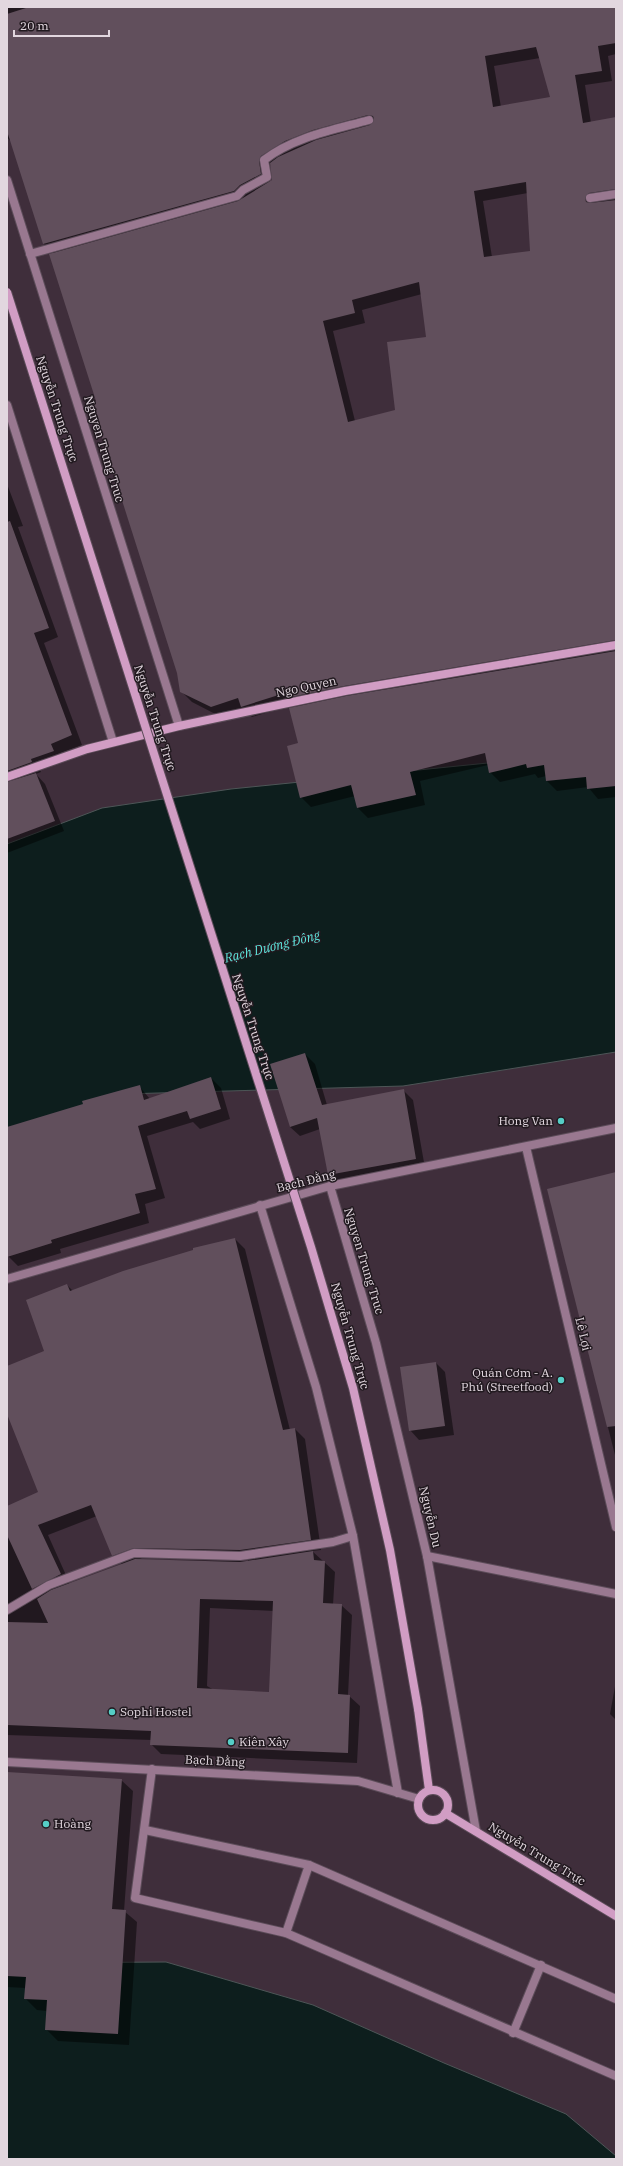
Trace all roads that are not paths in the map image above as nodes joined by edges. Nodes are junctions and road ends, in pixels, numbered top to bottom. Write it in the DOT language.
graph roads {
  1 [pos="369,120"];
  2 [pos="7,180"];
  3 [pos="616,194"];
  4 [pos="590,198"];
  5 [pos="30,254"];
  6 [pos="7,292"];
  7 [pos="7,405"];
  8 [pos="616,644"];
  9 [pos="179,726"];
  10 [pos="113,742"];
  11 [pos="7,777"];
  12 [pos="616,1128"];
  13 [pos="526,1147"];
  14 [pos="330,1186"];
  15 [pos="260,1205"];
  16 [pos="7,1279"];
  17 [pos="376,1343"];
  18 [pos="616,1527"];
  19 [pos="353,1536"];
  20 [pos="427,1556"];
  21 [pos="616,1594"];
  22 [pos="7,1610"];
  23 [pos="7,1762"];
  24 [pos="152,1769"];
  25 [pos="429,1790"];
  26 [pos="398,1793"];
  27 [pos="419,1799"];
  28 [pos="445,1813"];
  29 [pos="145,1830"];
  30 [pos="476,1831"];
  31 [pos="309,1865"];
  32 [pos="616,1916"];
  33 [pos="286,1933"];
  34 [pos="541,1965"];
  35 [pos="616,1999"];
  36 [pos="513,2033"];
  37 [pos="616,2076"];
  1 -- 5 [label="street"];
  2 -- 5 [label="street, Nguyen Trung Truc"];
  3 -- 4 [label="street"];
  5 -- 9 [label="street, Nguyen Trung Truc"];
  6 -- 25 [label="main road, Nguyễn Trung Trực, bridge"];
  7 -- 10 [label="street"];
  8 -- 9 [label="main road, Ngo Quyen"];
  9 -- 10 [label="main road, Ngo Quyen"];
  10 -- 11 [label="main road, Ngo Quyen"];
  12 -- 13 [label="street, Bạch Đằng"];
  13 -- 14 [label="street, Bạch Đằng"];
  13 -- 18 [label="street, Lê Lợi"];
  14 -- 15 [label="street, Bạch Đằng"];
  14 -- 17 [label="street, Nguyen Trung Truc"];
  15 -- 16 [label="street, Bạch Đằng"];
  15 -- 19 [label="street"];
  17 -- 20 [label="street, Nguyễn Du"];
  19 -- 22 [label="street"];
  19 -- 26 [label="street"];
  20 -- 21 [label="street, Nguyễn Du"];
  20 -- 30 [label="street"];
  23 -- 24 [label="street, Bạch Đằng"];
  24 -- 26 [label="street, Bạch Đằng"];
  24 -- 29 [label="street"];
  25 -- 27 [label="main road"];
  25 -- 28 [label="main road"];
  26 -- 27 [label="street, Bạch Đằng"];
  27 -- 28 [label="main road"];
  28 -- 30 [label="main road, Nguyễn Trung Trực"];
  29 -- 31 [label="street"];
  29 -- 33 [label="street"];
  30 -- 32 [label="main road, Nguyễn Trung Trực"];
  31 -- 33 [label="street"];
  31 -- 34 [label="street"];
  33 -- 36 [label="street"];
  34 -- 35 [label="street"];
  34 -- 36 [label="street"];
  36 -- 37 [label="street"];
}
